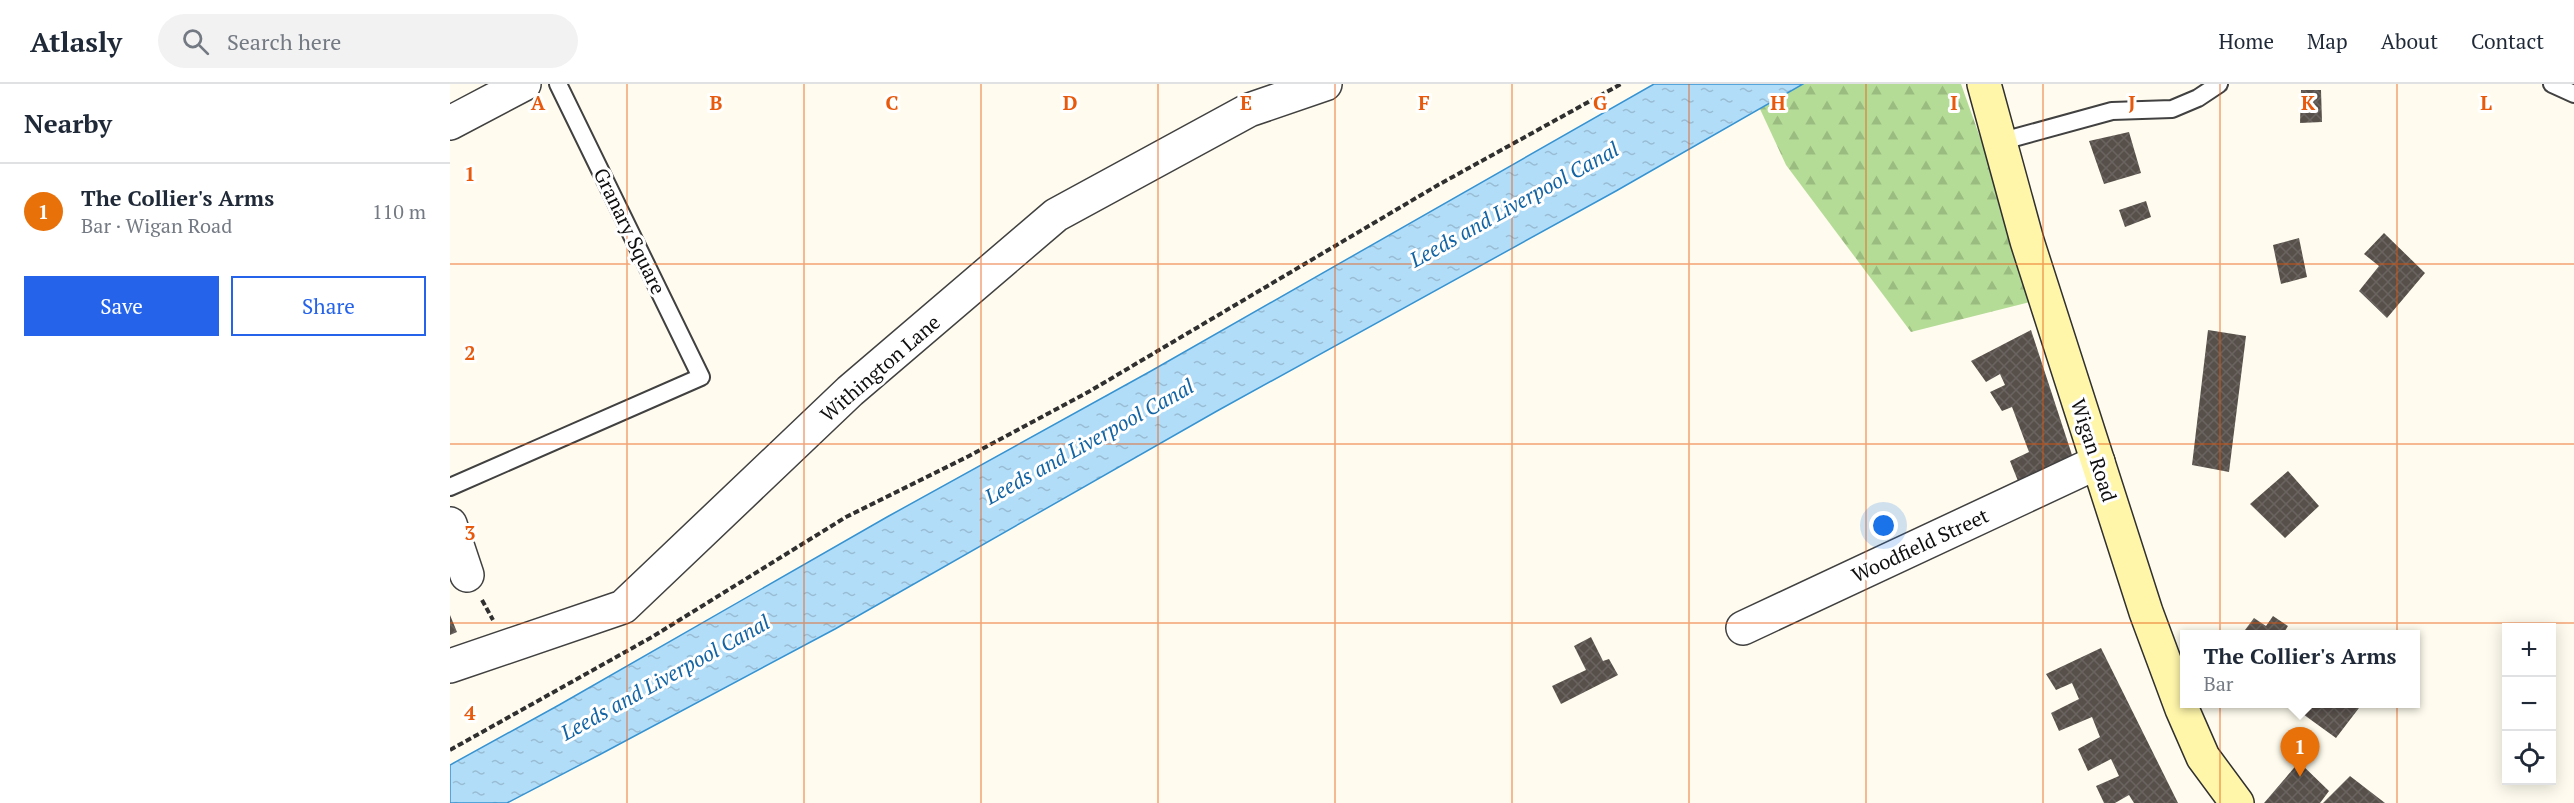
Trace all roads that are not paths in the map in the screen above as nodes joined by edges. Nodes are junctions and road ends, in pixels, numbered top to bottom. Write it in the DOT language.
graph roads {
  1 [pos="524,84"];
  2 [pos="558,84"];
  3 [pos="1325,84"];
  4 [pos="1984,84"];
  5 [pos="2219,84"];
  6 [pos="2552,84"];
  7 [pos="2574,94"];
  8 [pos="1243,97"];
  9 [pos="450,123"];
  10 [pos="1999,142"];
  11 [pos="2098,462"];
  12 [pos="450,487"];
  13 [pos="450,524"];
  14 [pos="467,575"];
  15 [pos="1743,628"];
  16 [pos="450,666"];
  17 [pos="2180,704"];
  18 [pos="2182,708"];
  19 [pos="2230,801"];
  1 -- 9 [label="street"];
  2 -- 12 [label="lane, Granary Square"];
  3 -- 8 [label="street, Withington Lane"];
  4 -- 10 [label="main road, Wigan Road"];
  5 -- 10 [label="lane"];
  6 -- 7 [label="lane"];
  8 -- 16 [label="street, Withington Lane"];
  10 -- 11 [label="main road, Wigan Road"];
  11 -- 15 [label="street, Woodfield Street"];
  11 -- 17 [label="main road, Wigan Road"];
  13 -- 14 [label="street"];
  18 -- 19 [label="main road, Wigan Road"];
}
